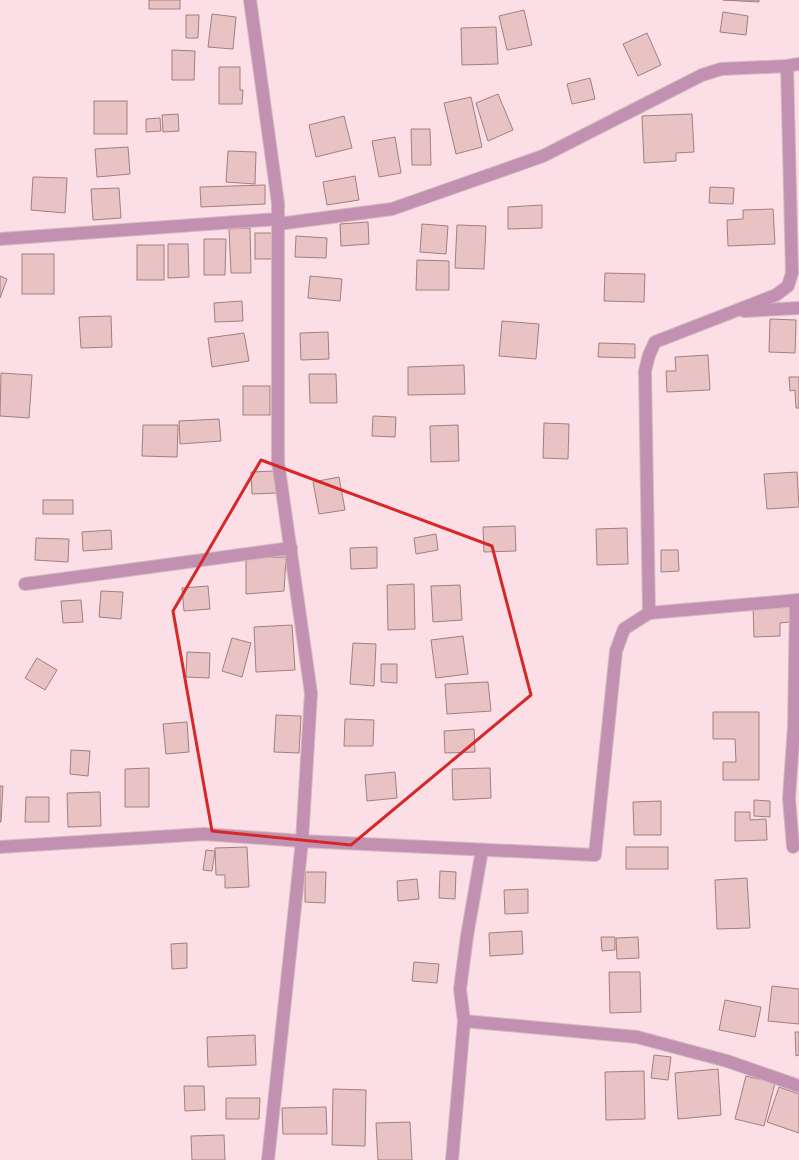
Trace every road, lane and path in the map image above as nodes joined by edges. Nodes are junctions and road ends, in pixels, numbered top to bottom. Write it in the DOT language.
graph roads {
  1 [pos="250,0"];
  2 [pos="793,65"];
  3 [pos="278,221"];
  4 [pos="0,239"];
  5 [pos="799,308"];
  6 [pos="732,312"];
  7 [pos="290,548"];
  8 [pos="25,584"];
  9 [pos="798,600"];
  10 [pos="649,613"];
  11 [pos="302,841"];
  12 [pos="0,847"];
  13 [pos="793,847"];
  14 [pos="482,850"];
  15 [pos="464,1020"];
  16 [pos="799,1086"];
  17 [pos="268,1160"];
  18 [pos="452,1160"];
  1 -- 3 [label="street"];
  2 -- 3 [label="street"];
  2 -- 6 [label="street"];
  3 -- 4 [label="street"];
  3 -- 7 [label="street"];
  5 -- 6 [label="street"];
  6 -- 10 [label="street"];
  7 -- 8 [label="street"];
  7 -- 11 [label="street"];
  9 -- 10 [label="street"];
  9 -- 13 [label="street"];
  10 -- 14 [label="street"];
  11 -- 12 [label="street"];
  11 -- 14 [label="street"];
  11 -- 17 [label="street"];
  14 -- 15 [label="street"];
  15 -- 16 [label="street"];
  15 -- 18 [label="street"];
}
